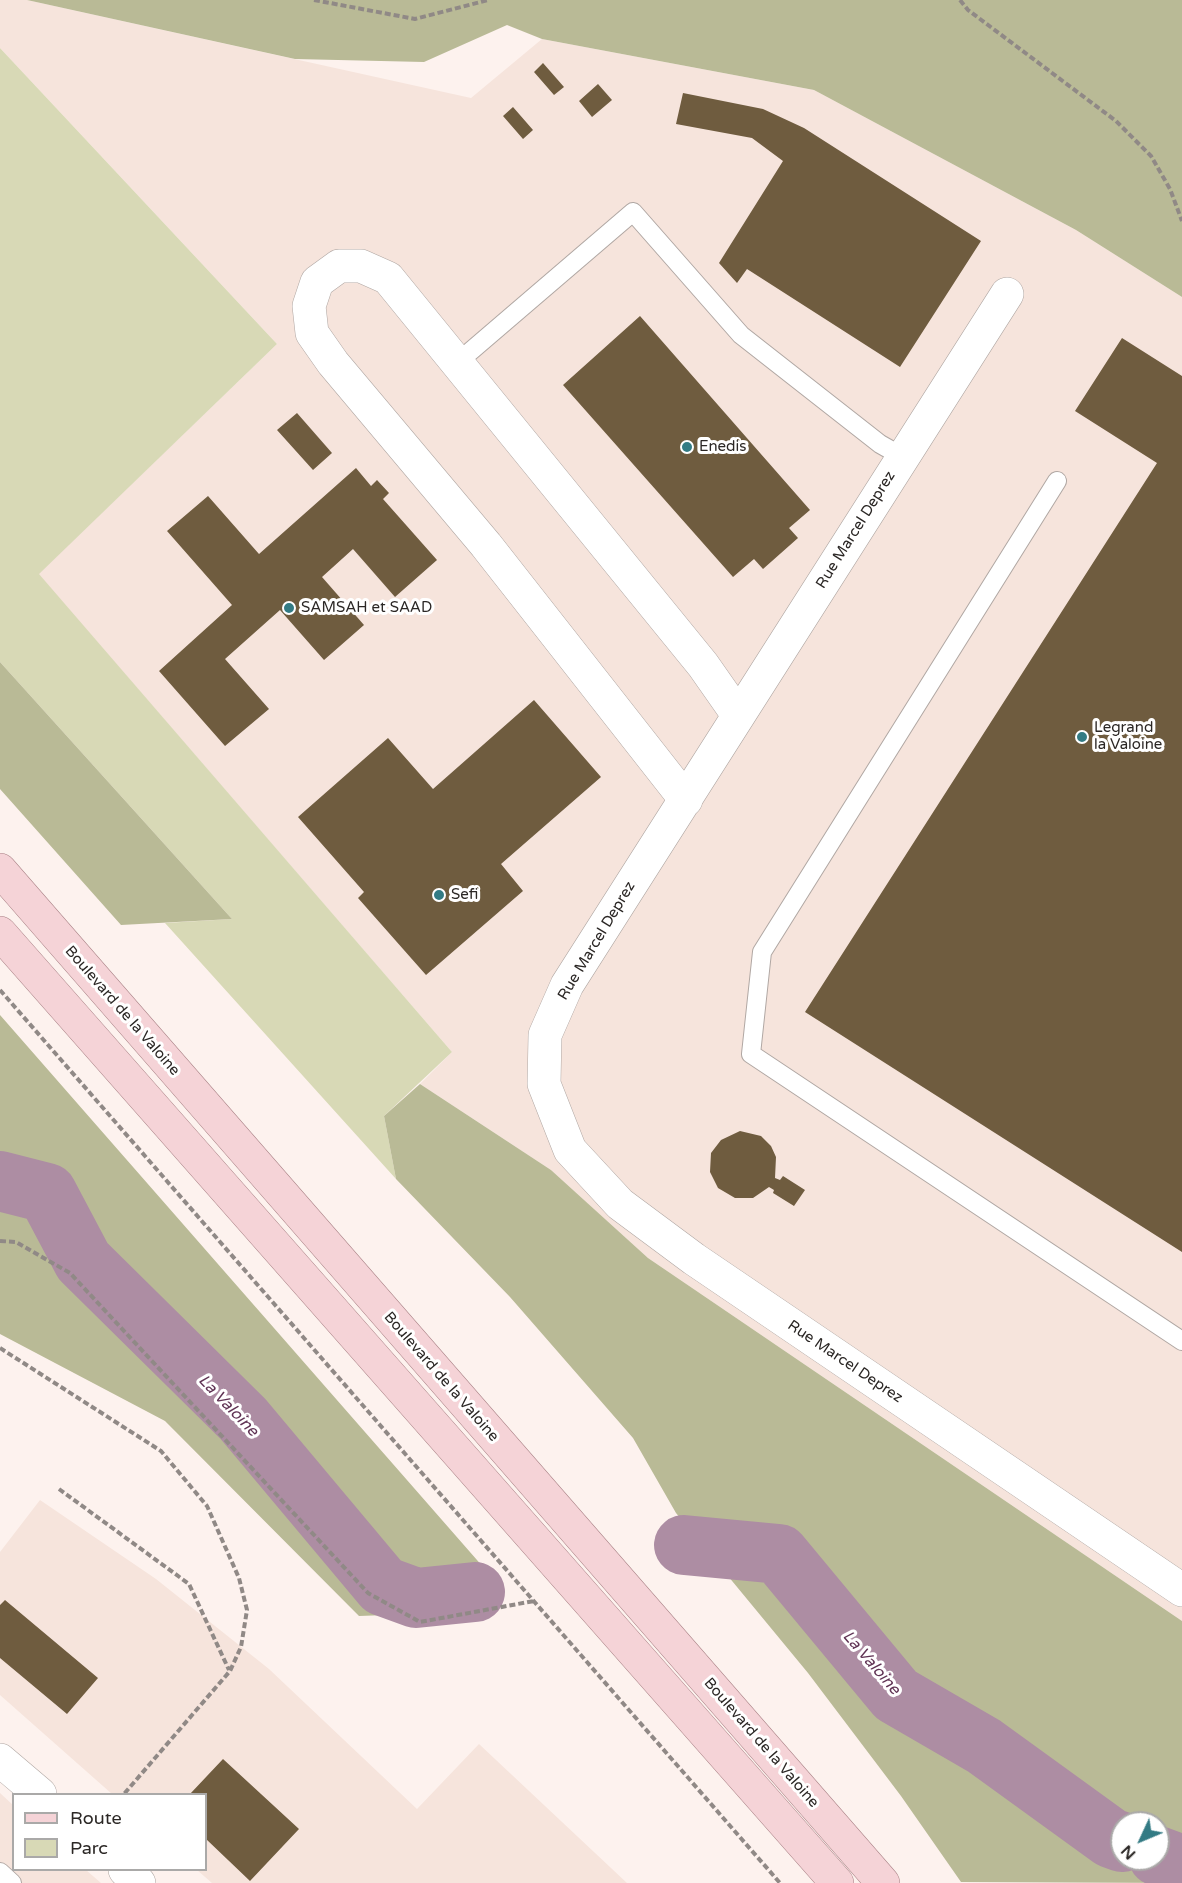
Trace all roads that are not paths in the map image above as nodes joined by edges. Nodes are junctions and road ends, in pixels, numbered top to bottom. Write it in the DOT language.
graph roads {
  1 [pos="1007,294"];
  2 [pos="458,362"];
  3 [pos="903,457"];
  4 [pos="1057,481"];
  5 [pos="738,715"];
  6 [pos="686,800"];
  7 [pos="0,870"];
  8 [pos="0,933"];
  9 [pos="1182,1341"];
  10 [pos="1182,1590"];
  11 [pos="0,1760"];
  12 [pos="39,1793"];
  13 [pos="127,1871"];
  14 [pos="0,1872"];
  15 [pos="12,1883"];
  16 [pos="139,1883"];
  17 [pos="837,1883"];
  18 [pos="883,1883"];
  1 -- 3 [label="street, Rue Marcel Deprez"];
  2 -- 3 [label="lane"];
  2 -- 5 [label="street"];
  2 -- 6 [label="street"];
  3 -- 5 [label="street, Rue Marcel Deprez"];
  4 -- 9 [label="lane"];
  5 -- 6 [label="street, Rue Marcel Deprez"];
  6 -- 10 [label="street, Rue Marcel Deprez"];
  7 -- 18 [label="main road, Boulevard de la Valoine"];
  8 -- 17 [label="main road"];
  11 -- 12 [label="street"];
  13 -- 16 [label="street"];
  14 -- 15 [label="lane"];
}
